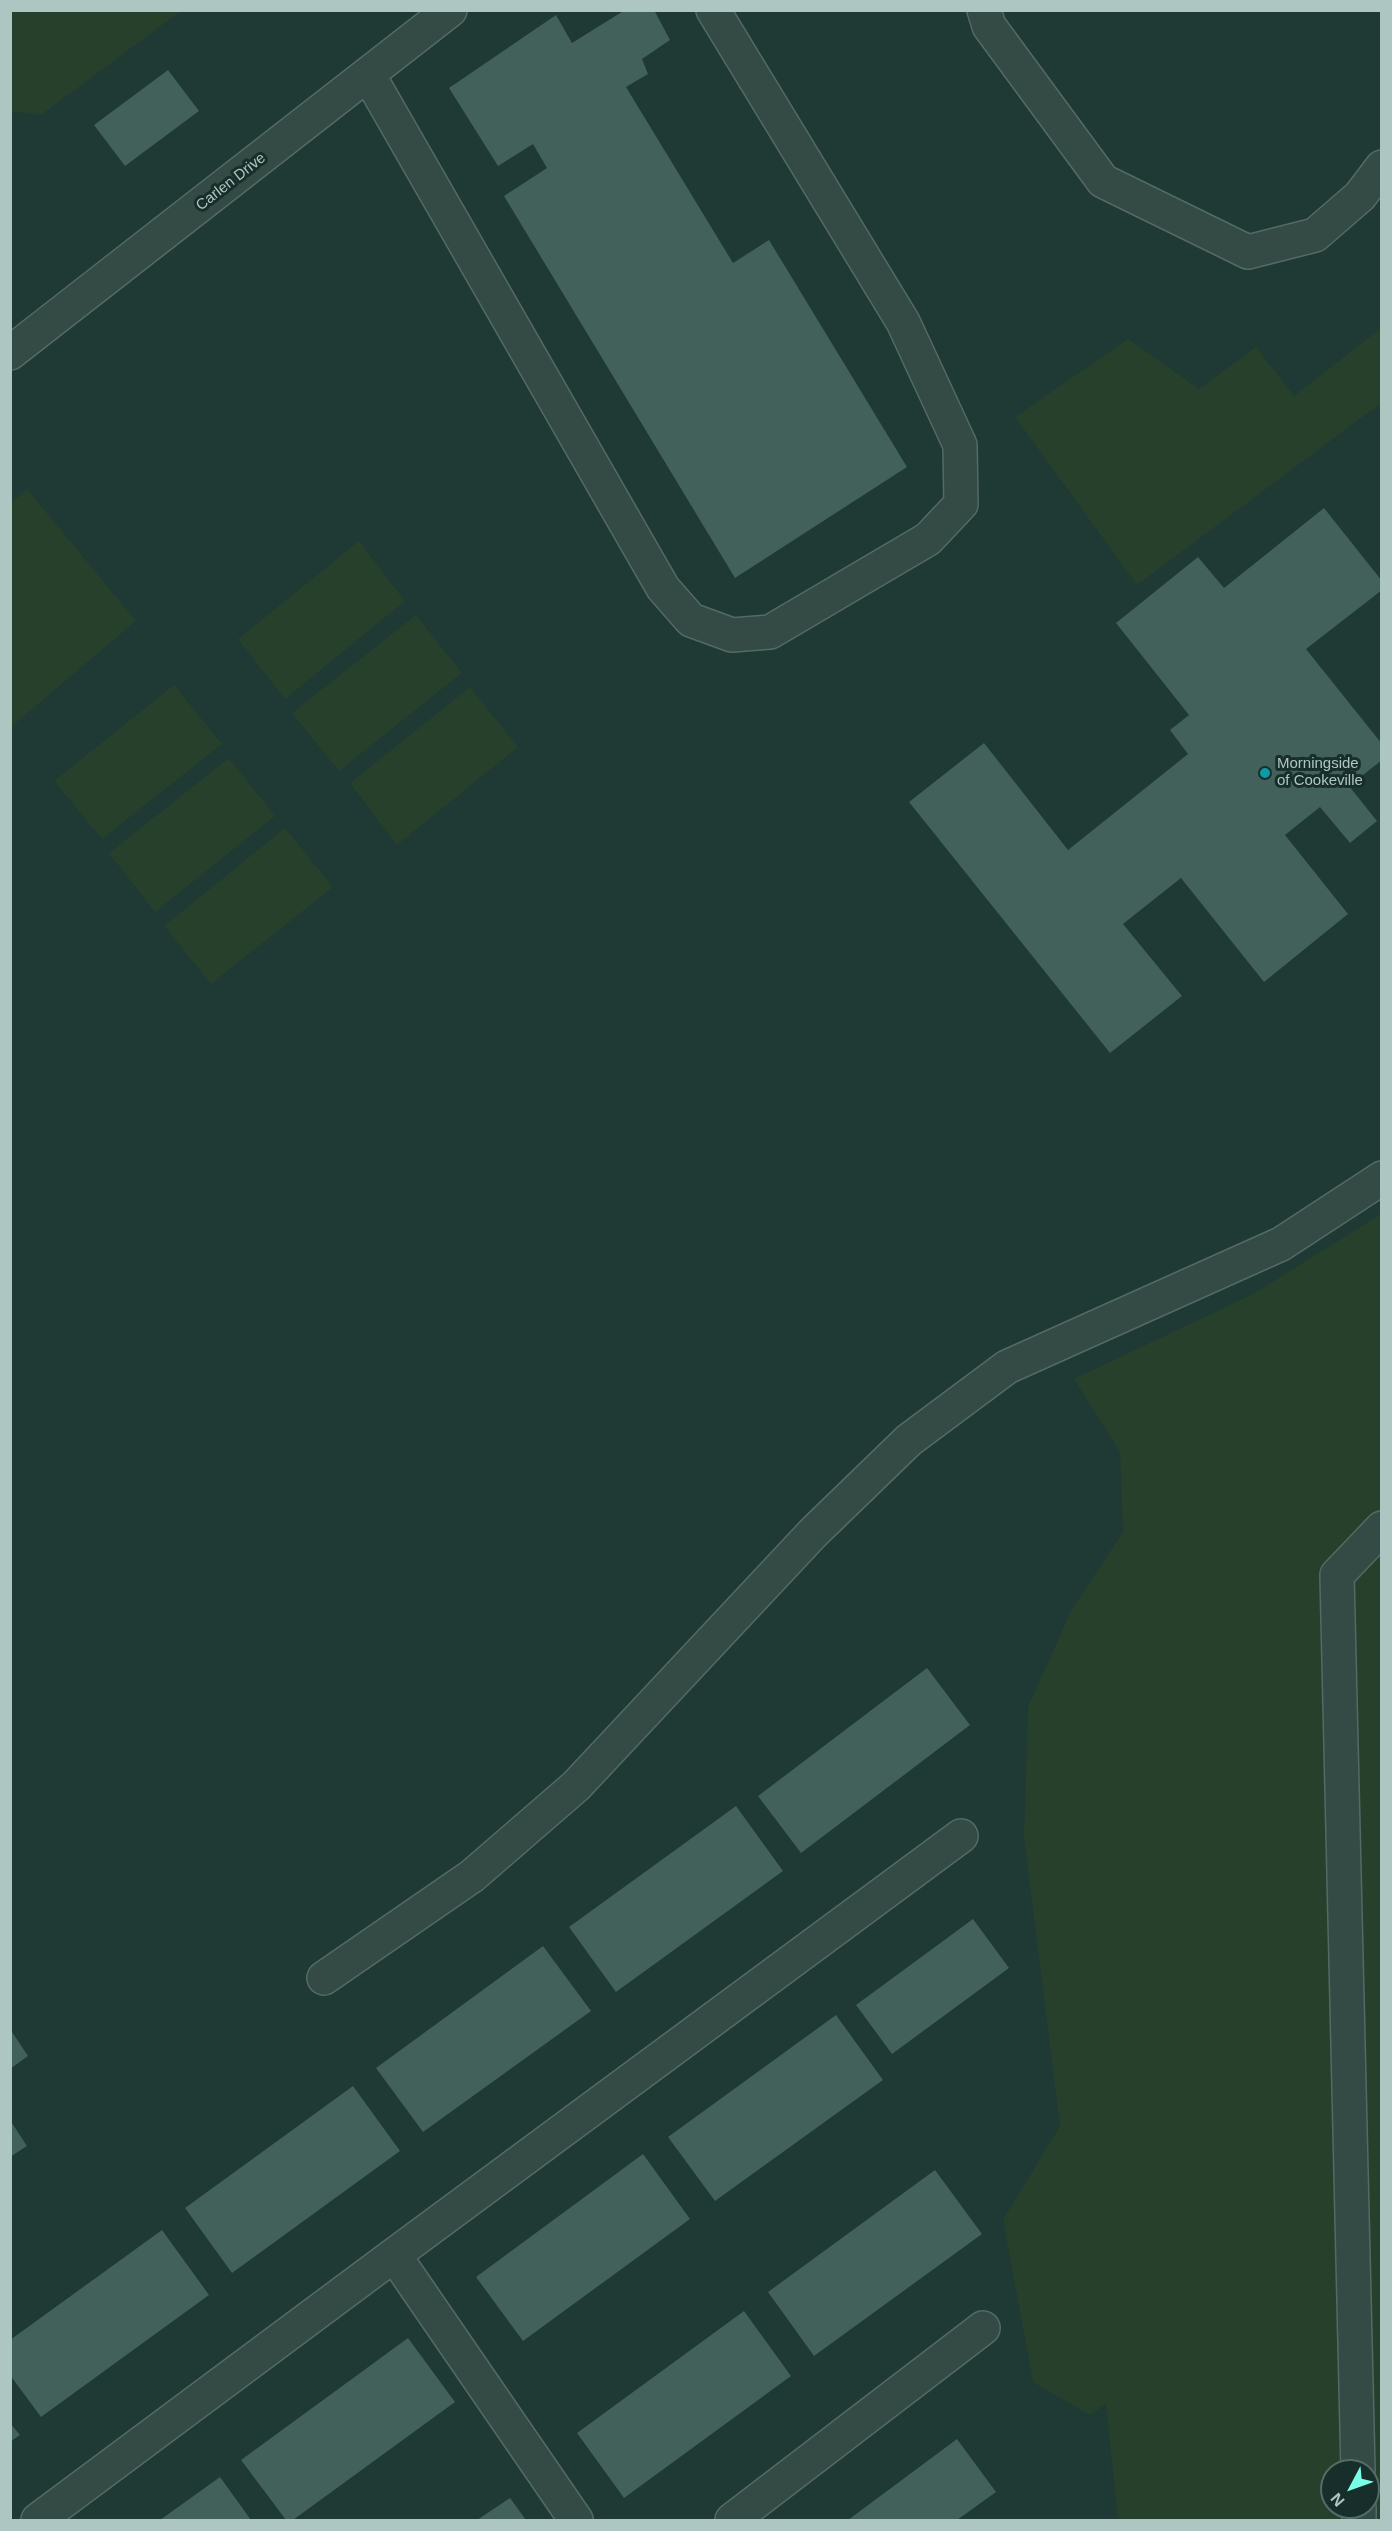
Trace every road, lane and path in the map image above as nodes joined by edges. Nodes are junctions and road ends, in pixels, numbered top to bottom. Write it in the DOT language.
graph roads {
  1 [pos="450,10"];
  2 [pos="713,10"];
  3 [pos="984,10"];
  4 [pos="369,76"];
  5 [pos="1382,167"];
  6 [pos="10,353"];
  7 [pos="1382,1178"];
  8 [pos="1382,1528"];
  9 [pos="962,1836"];
  10 [pos="324,1978"];
  11 [pos="394,2255"];
  12 [pos="982,2328"];
  13 [pos="1358,2459"];
  14 [pos="38,2520"];
  15 [pos="576,2520"];
  16 [pos="732,2520"];
  1 -- 4 [label="street, Carlen Drive"];
  2 -- 4 [label="street"];
  3 -- 5 [label="street"];
  4 -- 6 [label="street, Carlen Drive"];
  7 -- 10 [label="street"];
  8 -- 13 [label="street"];
  9 -- 11 [label="street"];
  11 -- 14 [label="street"];
  11 -- 15 [label="street"];
  12 -- 16 [label="street"];
}
